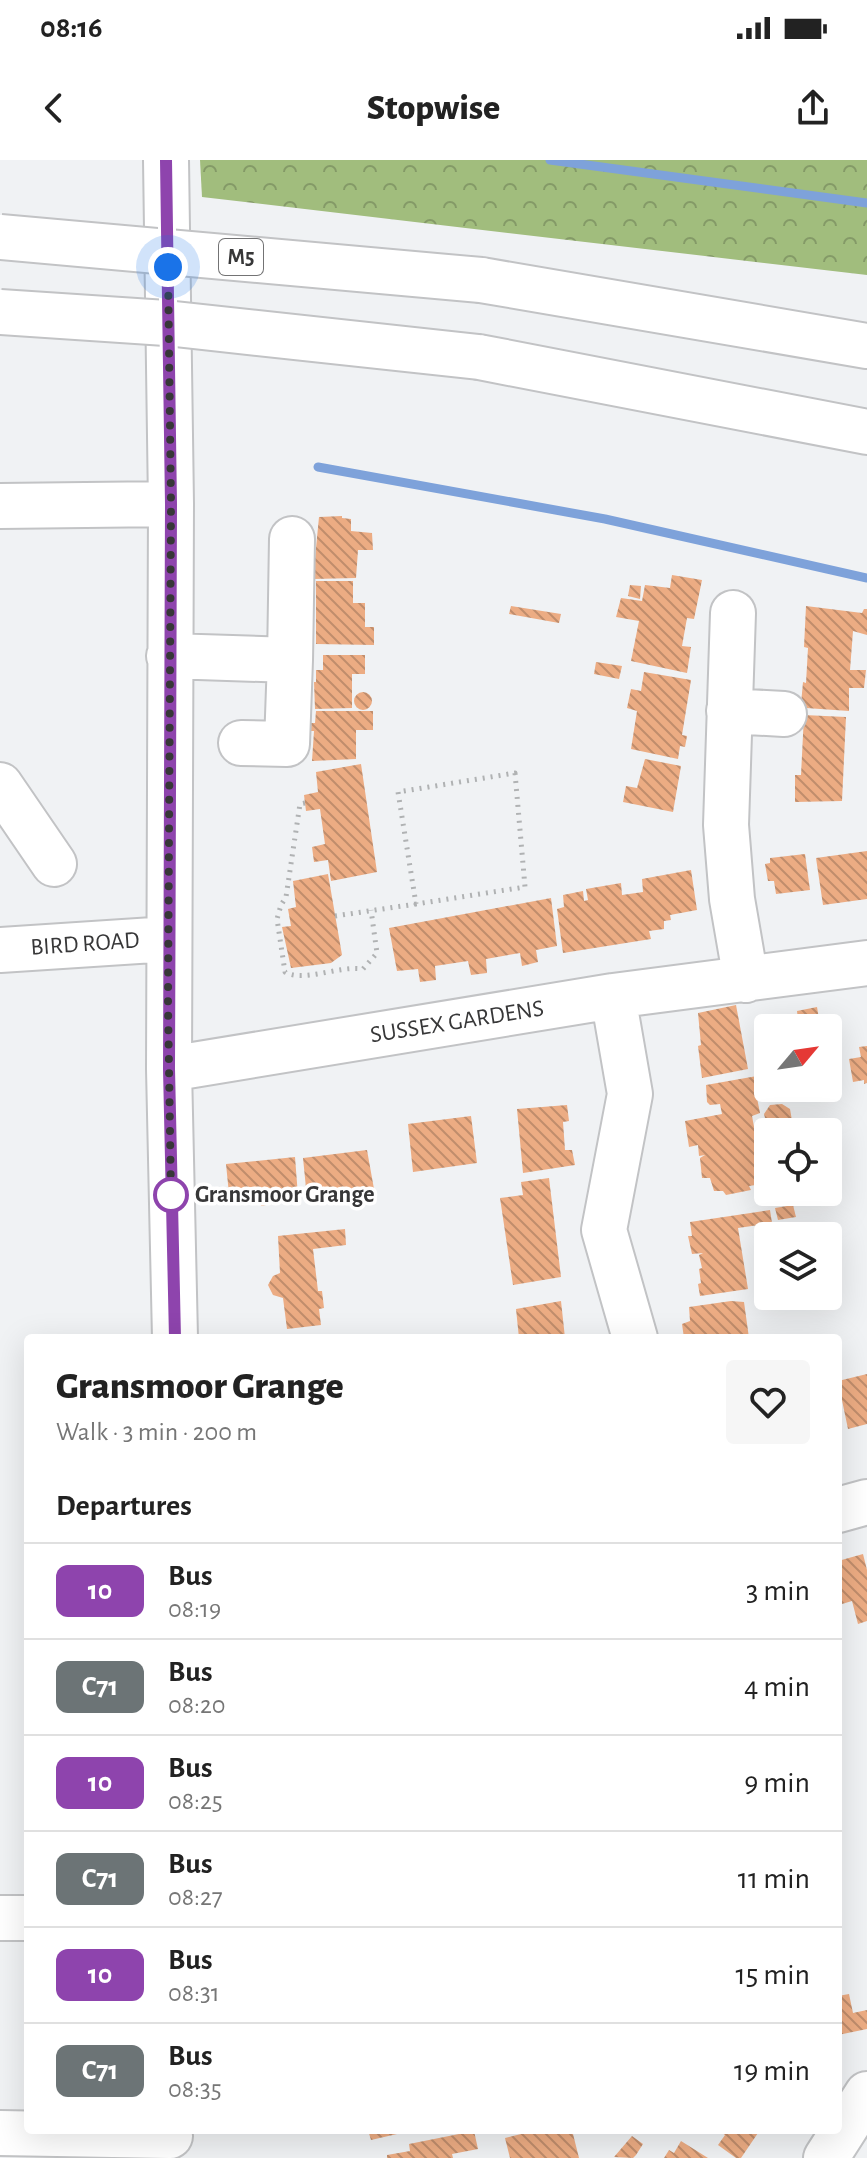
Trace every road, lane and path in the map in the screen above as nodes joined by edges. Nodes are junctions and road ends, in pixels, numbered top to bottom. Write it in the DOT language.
graph roads {
  1 [pos="166,160"];
  2 [pos="0,237"];
  3 [pos="0,312"];
  4 [pos="867,346"];
  5 [pos="867,432"];
  6 [pos="171,504"];
  7 [pos="0,506"];
  8 [pos="281,554"];
  9 [pos="733,613"];
  10 [pos="169,656"];
  11 [pos="290,660"];
  12 [pos="729,711"];
  13 [pos="784,714"];
  14 [pos="241,743"];
  15 [pos="0,785"];
  16 [pos="305,803"];
  17 [pos="54,864"];
  18 [pos="416,904"];
  19 [pos="371,910"];
  20 [pos="335,916"];
  21 [pos="169,939"];
  22 [pos="0,950"];
  23 [pos="867,963"];
  24 [pos="746,980"];
  25 [pos="613,996"];
  26 [pos="169,1069"];
  27 [pos="175,1334"];
  28 [pos="634,1334"];
  29 [pos="865,1486"];
  30 [pos="842,1506"];
  31 [pos="0,1918"];
  32 [pos="24,1918"];
  33 [pos="0,2133"];
  34 [pos="171,2141"];
  1 -- 6 [label="main road"];
  2 -- 4 [label="main road, M5, bridge"];
  3 -- 5 [label="main road, bridge"];
  6 -- 7 [label="main road"];
  6 -- 10 [label="main road"];
  8 -- 11 [label="main road"];
  9 -- 12 [label="main road"];
  10 -- 11 [label="main road"];
  10 -- 21 [label="main road"];
  11 -- 14 [label="main road"];
  12 -- 13 [label="main road"];
  12 -- 24 [label="main road"];
  15 -- 17 [label="main road"];
  16 -- 19 [label="path"];
  18 -- 18 [label="path"];
  18 -- 19 [label="path"];
  19 -- 20 [label="path"];
  21 -- 22 [label="main road, BIRD ROAD"];
  21 -- 26 [label="main road"];
  23 -- 24 [label="main road, SUSSEX GARDENS"];
  24 -- 25 [label="main road, SUSSEX GARDENS"];
  25 -- 26 [label="main road, SUSSEX GARDENS"];
  25 -- 28 [label="main road"];
  26 -- 27 [label="main road"];
  29 -- 30 [label="main road"];
  31 -- 32 [label="main road"];
  33 -- 34 [label="main road"];
}
